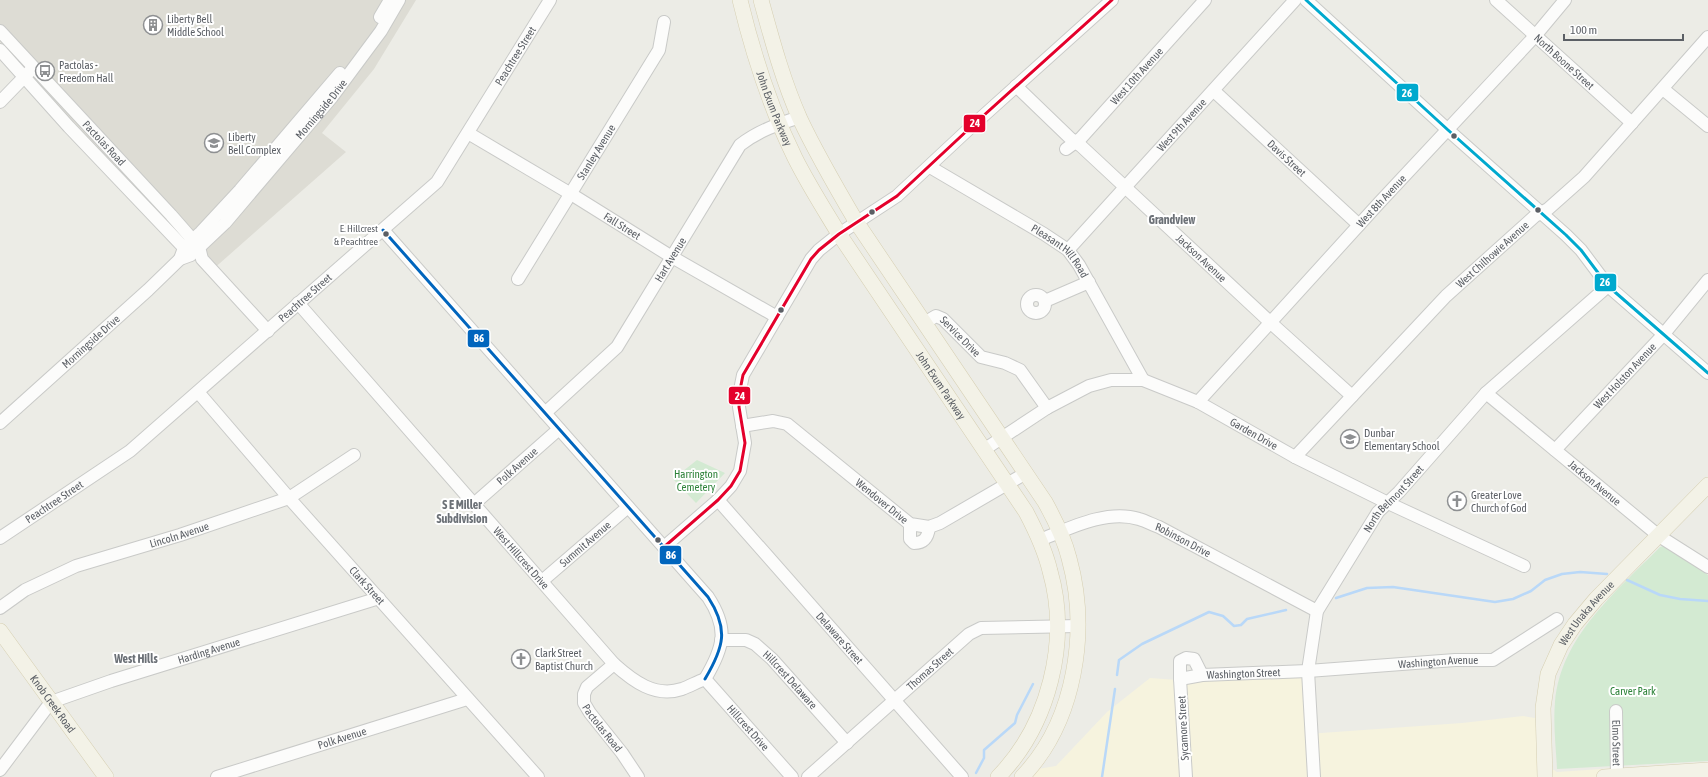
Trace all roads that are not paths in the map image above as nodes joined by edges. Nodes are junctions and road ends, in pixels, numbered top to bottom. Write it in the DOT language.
graph roads {
  1 [pos="390,0"];
  2 [pos="399,0"];
  3 [pos="550,0"];
  4 [pos="740,0"];
  5 [pos="761,0"];
  6 [pos="1205,0"];
  7 [pos="1295,0"];
  8 [pos="1306,0"];
  9 [pos="1496,0"];
  10 [pos="1565,0"];
  11 [pos="1108,1"];
  12 [pos="664,22"];
  13 [pos="0,31"];
  14 [pos="1535,36"];
  15 [pos="1708,37"];
  16 [pos="0,50"];
  17 [pos="33,67"];
  18 [pos="25,77"];
  19 [pos="1016,86"];
  20 [pos="1663,89"];
  21 [pos="1214,91"];
  22 [pos="0,102"];
  23 [pos="800,117"];
  24 [pos="1632,123"];
  25 [pos="780,124"];
  26 [pos="1708,126"];
  27 [pos="1448,130"];
  28 [pos="468,133"];
  29 [pos="1071,146"];
  30 [pos="930,167"];
  31 [pos="1124,188"];
  32 [pos="571,194"];
  33 [pos="1541,213"];
  34 [pos="857,223"];
  35 [pos="1359,225"];
  36 [pos="383,230"];
  37 [pos="839,234"];
  38 [pos="1068,250"];
  39 [pos="191,251"];
  40 [pos="672,257"];
  41 [pos="518,279"];
  42 [pos="1708,280"];
  43 [pos="1089,282"];
  44 [pos="1608,286"];
  45 [pos="1045,301"];
  46 [pos="298,303"];
  47 [pos="777,317"];
  48 [pos="924,322"];
  49 [pos="1271,323"];
  50 [pos="268,331"];
  51 [pos="1663,335"];
  52 [pos="1708,373"];
  53 [pos="1143,380"];
  54 [pos="198,392"];
  55 [pos="1486,394"];
  56 [pos="1352,396"];
  57 [pos="1198,402"];
  58 [pos="1047,408"];
  59 [pos="545,413"];
  60 [pos="0,423"];
  61 [pos="742,426"];
  62 [pos="559,430"];
  63 [pos="1003,439"];
  64 [pos="985,450"];
  65 [pos="1555,450"];
  66 [pos="354,455"];
  67 [pos="1295,457"];
  68 [pos="1026,473"];
  69 [pos="1008,484"];
  70 [pos="1708,486"];
  71 [pos="289,498"];
  72 [pos="718,500"];
  73 [pos="475,503"];
  74 [pos="1388,503"];
  75 [pos="628,507"];
  76 [pos="910,524"];
  77 [pos="929,527"];
  78 [pos="1061,532"];
  79 [pos="1659,536"];
  80 [pos="0,538"];
  81 [pos="1040,540"];
  82 [pos="664,547"];
  83 [pos="1524,566"];
  84 [pos="1708,567"];
  85 [pos="542,581"];
  86 [pos="379,598"];
  87 [pos="0,608"];
  88 [pos="1317,612"];
  89 [pos="1557,619"];
  90 [pos="1057,626"];
  91 [pos="1078,626"];
  92 [pos="0,630"];
  93 [pos="721,640"];
  94 [pos="614,664"];
  95 [pos="1308,671"];
  96 [pos="1202,676"];
  97 [pos="705,678"];
  98 [pos="1180,678"];
  99 [pos="467,699"];
  100 [pos="894,700"];
  101 [pos="51,702"];
  102 [pos="1616,711"];
  103 [pos="847,743"];
  104 [pos="0,770"];
  105 [pos="1708,770"];
  106 [pos="1024,776"];
  107 [pos="106,777"];
  108 [pos="217,777"];
  109 [pos="538,777"];
  110 [pos="638,777"];
  111 [pos="792,777"];
  112 [pos="808,777"];
  113 [pos="962,777"];
  114 [pos="998,777"];
  115 [pos="1186,777"];
  116 [pos="1314,777"];
  117 [pos="1545,777"];
  118 [pos="1610,777"];
  1 -- 39 [label="street, Morningside Drive"];
  2 -- 39 [label="street, Morningside Drive"];
  3 -- 28 [label="street, Peachtree Street"];
  4 -- 25 [label="main road, John Exum Parkway"];
  5 -- 23 [label="main road, John Exum Parkway"];
  6 -- 29 [label="street, West 10th Avenue"];
  7 -- 21 [label="street, West 9th Avenue"];
  8 -- 27 [label="street"];
  9 -- 14 [label="street, North Boone Street"];
  10 -- 14 [label="street, West 8th Avenue"];
  11 -- 19 [label="street"];
  12 -- 32 [label="street, Stanley Avenue"];
  13 -- 17 [label="street, Pactolas Road"];
  14 -- 24 [label="street, North Boone Street"];
  14 -- 27 [label="street, West 8th Avenue"];
  15 -- 20 [label="street, West Chilhowie Avenue"];
  16 -- 18 [label="street, Pactolas Road"];
  17 -- 18 [label="street"];
  17 -- 39 [label="street, Pactolas Road"];
  18 -- 22 [label="street"];
  18 -- 39 [label="street, Pactolas Road"];
  19 -- 29 [label="street, Jackson Avenue"];
  19 -- 30 [label="street"];
  20 -- 24 [label="street, West Chilhowie Avenue"];
  20 -- 26 [label="street"];
  21 -- 31 [label="street, West 9th Avenue"];
  21 -- 35 [label="street, Davis Street"];
  23 -- 25 [label="street, Hart Avenue"];
  23 -- 34 [label="main road, John Exum Parkway"];
  24 -- 33 [label="street, West Chilhowie Avenue"];
  25 -- 37 [label="main road, John Exum Parkway"];
  25 -- 40 [label="street, Hart Avenue"];
  27 -- 33 [label="street"];
  27 -- 35 [label="street, West 8th Avenue"];
  28 -- 32 [label="street, Fall Street"];
  28 -- 36 [label="street, Peachtree Street"];
  29 -- 31 [label="street, Jackson Avenue"];
  30 -- 34 [label="street"];
  30 -- 38 [label="street, Pleasant Hill Road"];
  31 -- 38 [label="street, West 9th Avenue"];
  31 -- 49 [label="street, Jackson Avenue"];
  32 -- 40 [label="street, Fall Street"];
  32 -- 41 [label="street, Stanley Avenue"];
  33 -- 44 [label="street"];
  33 -- 56 [label="street, West Chilhowie Avenue"];
  34 -- 37 [label="street"];
  34 -- 48 [label="main road, John Exum Parkway"];
  35 -- 49 [label="street, West 8th Avenue"];
  36 -- 46 [label="street, Peachtree Street"];
  36 -- 59 [label="street"];
  37 -- 47 [label="street"];
  37 -- 64 [label="main road, John Exum Parkway"];
  38 -- 43 [label="street, Pleasant Hill Road"];
  39 -- 50 [label="street, Pactolas Road"];
  39 -- 60 [label="street, Morningside Drive"];
  40 -- 47 [label="street, Fall Street"];
  40 -- 59 [label="street, Hart Avenue"];
  42 -- 51 [label="street, West Holston Avenue"];
  43 -- 45 [label="street"];
  43 -- 53 [label="street, Pleasant Hill Road"];
  44 -- 51 [label="street"];
  44 -- 55 [label="street, North Belmont Street"];
  46 -- 50 [label="street, Peachtree Street"];
  46 -- 73 [label="street, West Hillcrest Drive"];
  47 -- 61 [label="street"];
  48 -- 58 [label="street, Service Drive"];
  48 -- 63 [label="main road, John Exum Parkway"];
  49 -- 56 [label="street, Jackson Avenue"];
  49 -- 57 [label="street, West 8th Avenue"];
  50 -- 54 [label="street, Peachtree Street"];
  51 -- 52 [label="street"];
  51 -- 65 [label="street, West Holston Avenue"];
  53 -- 57 [label="street, Garden Drive"];
  53 -- 58 [label="street, Garden Drive"];
  54 -- 71 [label="street, Clark Street"];
  54 -- 80 [label="street, Peachtree Street"];
  55 -- 65 [label="street, Jackson Avenue"];
  55 -- 74 [label="street, North Belmont Street"];
  56 -- 67 [label="street, West Chilhowie Avenue"];
  57 -- 67 [label="street, Garden Drive"];
  58 -- 63 [label="street, Garden Drive"];
  59 -- 62 [label="street"];
  61 -- 72 [label="street"];
  61 -- 76 [label="street, Wendover Drive"];
  62 -- 73 [label="street, Polk Avenue"];
  62 -- 75 [label="street"];
  63 -- 64 [label="street, Garden Drive"];
  63 -- 68 [label="main road, John Exum Parkway"];
  64 -- 69 [label="main road, John Exum Parkway"];
  65 -- 79 [label="street, Jackson Avenue"];
  66 -- 71 [label="street, Lincoln Avenue"];
  67 -- 74 [label="street, Garden Drive"];
  68 -- 69 [label="street"];
  68 -- 78 [label="main road, John Exum Parkway"];
  69 -- 77 [label="street"];
  69 -- 81 [label="main road, John Exum Parkway"];
  70 -- 79 [label="main road, West Unaka Avenue"];
  71 -- 86 [label="street, Clark Street"];
  71 -- 87 [label="street, Lincoln Avenue"];
  72 -- 82 [label="street"];
  72 -- 100 [label="street, Delaware Street"];
  73 -- 85 [label="street, West Hillcrest Drive"];
  74 -- 83 [label="street, Garden Drive"];
  74 -- 88 [label="street, North Belmont Street"];
  75 -- 82 [label="street"];
  75 -- 85 [label="street, Summit Avenue"];
  76 -- 77 [label="street, Wendover Drive"];
  76 -- 77 [label="street"];
  78 -- 81 [label="street, Robinson Drive"];
  78 -- 88 [label="street, Robinson Drive"];
  78 -- 91 [label="main road, John Exum Parkway"];
  79 -- 84 [label="street, Jackson Avenue"];
  79 -- 117 [label="main road, West Unaka Avenue"];
  81 -- 90 [label="main road, John Exum Parkway"];
  82 -- 93 [label="street"];
  85 -- 94 [label="street, West Hillcrest Drive"];
  86 -- 99 [label="street, Clark Street"];
  86 -- 101 [label="street, Harding Avenue"];
  88 -- 95 [label="street, North Belmont Street"];
  89 -- 95 [label="street, Washington Avenue"];
  90 -- 91 [label="street, Thomas Street"];
  90 -- 100 [label="street, Thomas Street"];
  90 -- 114 [label="main road, John Exum Parkway"];
  91 -- 106 [label="main road, John Exum Parkway"];
  92 -- 101 [label="main road, Knob Creek Road"];
  93 -- 97 [label="street"];
  93 -- 103 [label="street, Hillcrest Delaware"];
  94 -- 97 [label="street, West Hillcrest Drive"];
  94 -- 110 [label="street, Pactolas Road"];
  95 -- 96 [label="street, Washington Street"];
  95 -- 116 [label="street, North Belmont Street"];
  96 -- 98 [label="street, Washington Street"];
  96 -- 98 [label="street, Sycamore Street"];
  97 -- 111 [label="street, Hillcrest Drive"];
  98 -- 115 [label="street, Sycamore Street"];
  99 -- 108 [label="street, Polk Avenue"];
  99 -- 109 [label="street, Clark Street"];
  100 -- 103 [label="street, Thomas Street"];
  100 -- 113 [label="street, Delaware Street"];
  101 -- 104 [label="street"];
  101 -- 107 [label="main road, Knob Creek Road"];
  102 -- 118 [label="street, Elmo Street"];
  103 -- 112 [label="street, Thomas Street"];
  105 -- 118 [label="main road"];
}
